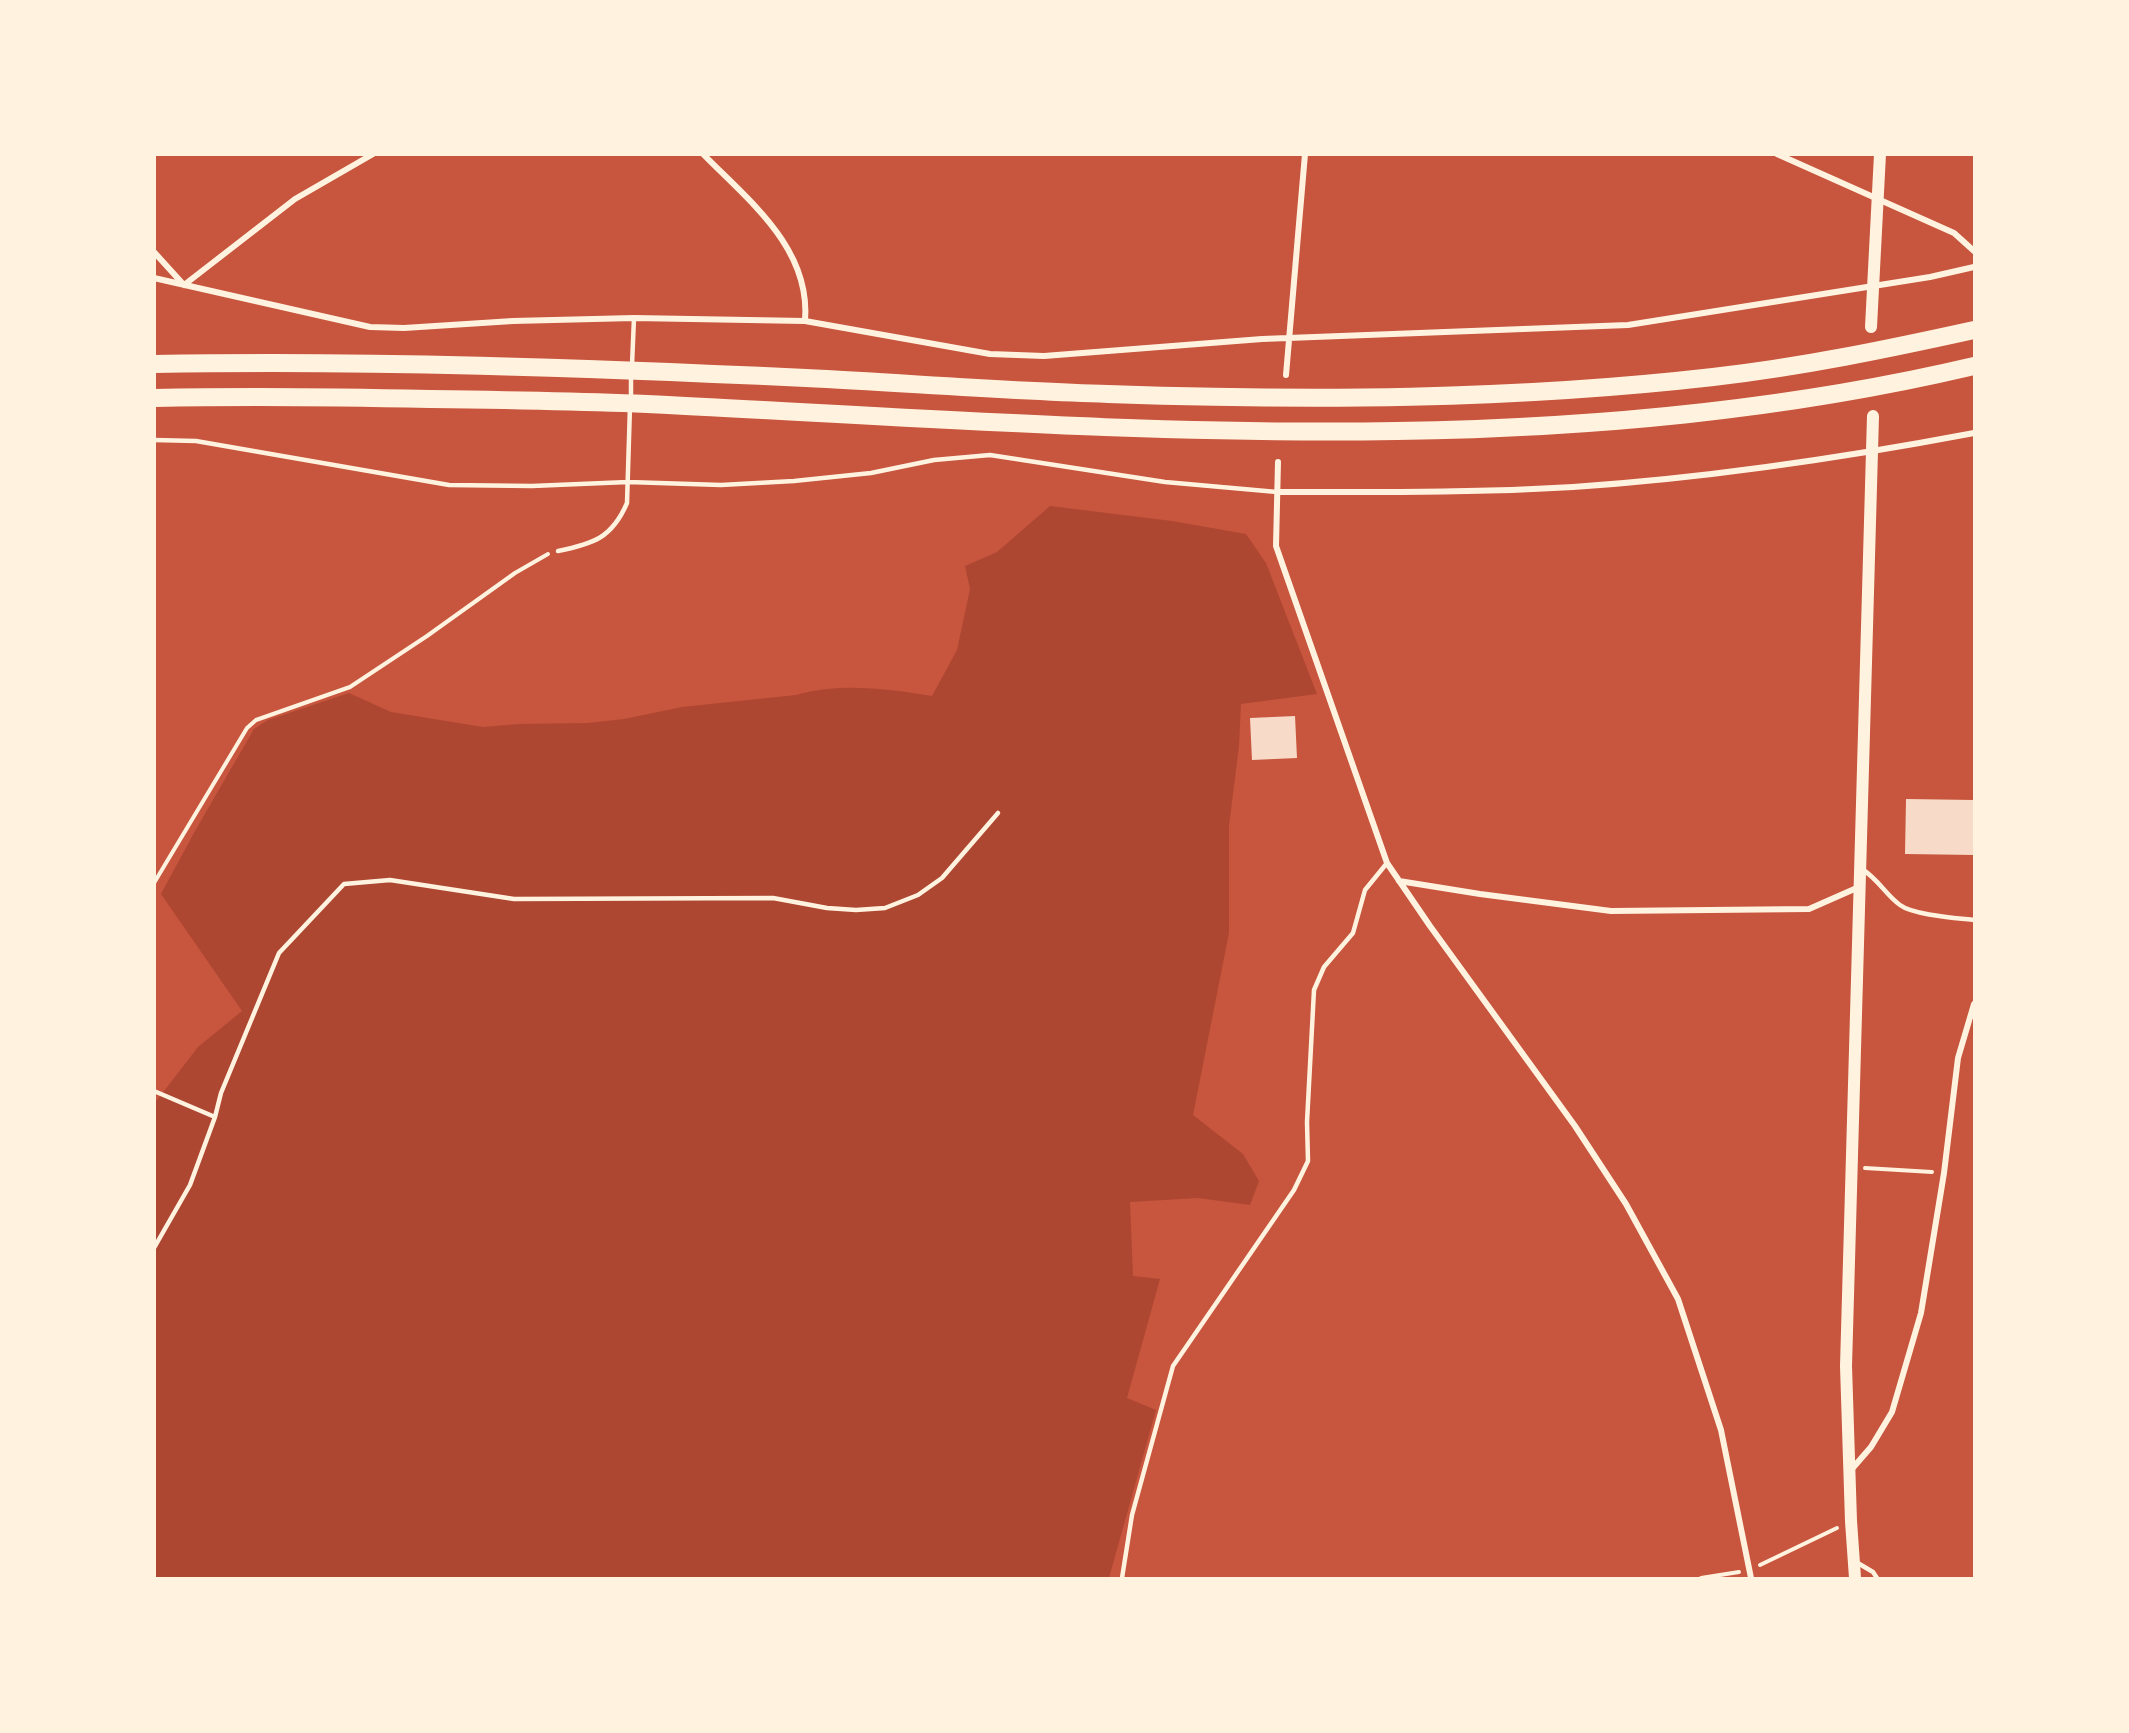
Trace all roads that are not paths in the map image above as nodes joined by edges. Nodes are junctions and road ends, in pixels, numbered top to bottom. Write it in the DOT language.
graph roads {
  1 [pos="373,154"];
  2 [pos="703,154"];
  3 [pos="1305,154"];
  4 [pos="1777,154"];
  5 [pos="1880,154"];
  6 [pos="1878,198"];
  7 [pos="1974,251"];
  8 [pos="154,252"];
  9 [pos="1974,267"];
  10 [pos="154,278"];
  11 [pos="184,285"];
  12 [pos="1874,285"];
  13 [pos="634,318"];
  14 [pos="805,321"];
  15 [pos="1871,327"];
  16 [pos="1974,330"];
  17 [pos="1290,339"];
  18 [pos="154,364"];
  19 [pos="1974,366"];
  20 [pos="1286,375"];
  21 [pos="154,398"];
  22 [pos="1873,416"];
  23 [pos="1974,433"];
  24 [pos="154,440"];
  25 [pos="1872,451"];
  26 [pos="1278,462"];
  27 [pos="628,482"];
  28 [pos="1277,492"];
  29 [pos="558,551"];
  30 [pos="998,813"];
  31 [pos="1388,863"];
  32 [pos="1861,869"];
  33 [pos="1399,881"];
  34 [pos="1859,887"];
  35 [pos="1974,920"];
  36 [pos="1974,1005"];
  37 [pos="154,1091"];
  38 [pos="215,1117"];
  39 [pos="154,1248"];
  40 [pos="1849,1472"];
  41 [pos="1854,1561"];
  42 [pos="1122,1578"];
  43 [pos="1751,1578"];
  44 [pos="1855,1578"];
  45 [pos="1877,1578"];
  1 -- 11 [label="street"];
  2 -- 14 [label="street"];
  3 -- 17 [label="street"];
  4 -- 6 [label="street"];
  5 -- 6 [label="main road"];
  6 -- 7 [label="street"];
  6 -- 12 [label="main road"];
  8 -- 11 [label="street"];
  9 -- 12 [label="street"];
  10 -- 11 [label="street"];
  11 -- 13 [label="street"];
  12 -- 15 [label="main road"];
  12 -- 17 [label="street"];
  13 -- 14 [label="street"];
  13 -- 27 [label="lane"];
  14 -- 17 [label="street"];
  16 -- 18 [label="highway"];
  17 -- 20 [label="street"];
  19 -- 21 [label="highway"];
  22 -- 25 [label="main road"];
  23 -- 25 [label="street"];
  24 -- 27 [label="lane"];
  25 -- 28 [label="street"];
  25 -- 32 [label="main road"];
  26 -- 28 [label="street"];
  27 -- 28 [label="lane"];
  27 -- 29 [label="lane"];
  28 -- 31 [label="street"];
  30 -- 38 [label="lane"];
  31 -- 33 [label="street"];
  31 -- 42 [label="lane"];
  32 -- 34 [label="main road"];
  32 -- 35 [label="lane"];
  33 -- 34 [label="street"];
  33 -- 43 [label="street"];
  34 -- 40 [label="main road"];
  36 -- 40 [label="street"];
  37 -- 38 [label="lane"];
  38 -- 39 [label="lane"];
  40 -- 41 [label="main road"];
  41 -- 44 [label="main road"];
  41 -- 45 [label="lane"];
}
